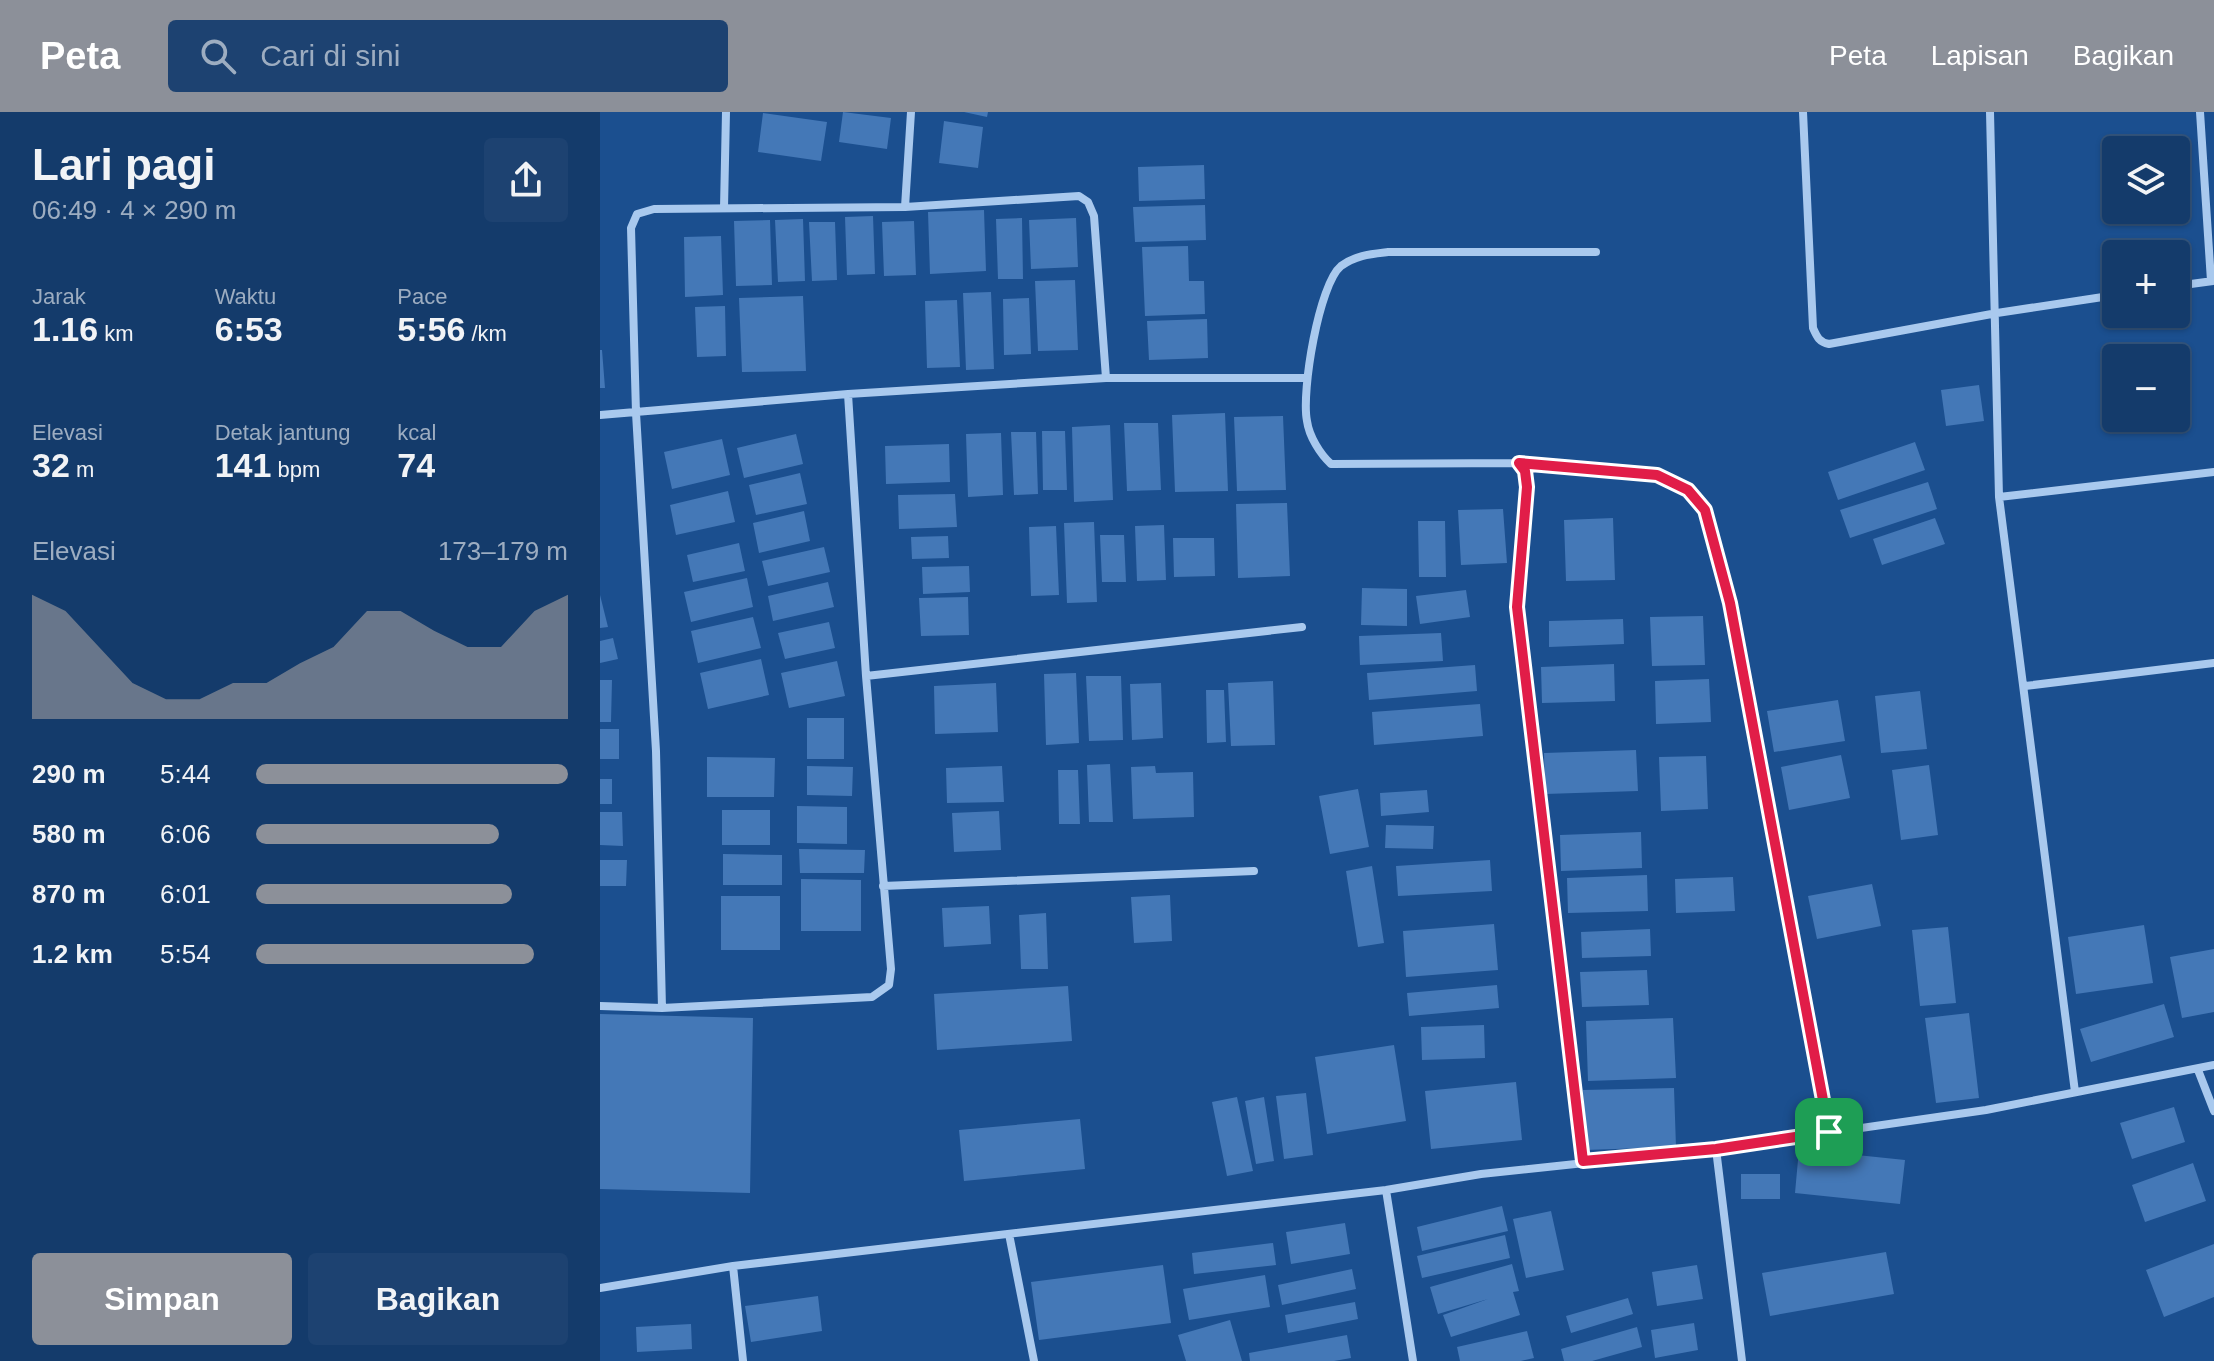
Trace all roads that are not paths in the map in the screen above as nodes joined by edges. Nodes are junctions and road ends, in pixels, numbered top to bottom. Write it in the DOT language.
graph roads {
  1 [pos="726,112"];
  2 [pos="911,112"];
  3 [pos="1803,112"];
  4 [pos="1990,112"];
  5 [pos="2200,112"];
  6 [pos="905,207"];
  7 [pos="724,208"];
  8 [pos="1596,252"];
  9 [pos="2213,281"];
  10 [pos="2190,284"];
  11 [pos="2102,297"];
  12 [pos="1997,313"];
  13 [pos="1106,378"];
  14 [pos="1307,378"];
  15 [pos="848,394"];
  16 [pos="636,413"];
  17 [pos="600,415"];
  18 [pos="1519,463"];
  19 [pos="2214,472"];
  20 [pos="1999,497"];
  21 [pos="1302,627"];
  22 [pos="2214,663"];
  23 [pos="866,676"];
  24 [pos="2025,686"];
  25 [pos="1254,871"];
  26 [pos="883,886"];
  27 [pos="600,1006"];
  28 [pos="662,1008"];
  29 [pos="2214,1065"];
  30 [pos="2198,1070"];
  31 [pos="2075,1092"];
  32 [pos="2214,1111"];
  33 [pos="1829,1132"];
  34 [pos="1716,1149"];
  35 [pos="1583,1161"];
  36 [pos="1386,1190"];
  37 [pos="1009,1234"];
  38 [pos="733,1266"];
  39 [pos="600,1288"];
  40 [pos="743,1361"];
  41 [pos="1034,1361"];
  42 [pos="1413,1361"];
  43 [pos="1742,1361"];
  1 -- 7 [label="street"];
  2 -- 6 [label="street"];
  3 -- 12 [label="street"];
  4 -- 12 [label="street"];
  5 -- 9 [label="street"];
  6 -- 7 [label="street"];
  6 -- 13 [label="street"];
  7 -- 16 [label="street"];
  8 -- 14 [label="street"];
  9 -- 10 [label="street"];
  11 -- 12 [label="street"];
  12 -- 20 [label="street"];
  13 -- 14 [label="street"];
  13 -- 15 [label="street"];
  14 -- 18 [label="street"];
  15 -- 16 [label="street"];
  15 -- 23 [label="street"];
  16 -- 17 [label="street"];
  16 -- 28 [label="street"];
  18 -- 33 [label="street"];
  18 -- 35 [label="street"];
  19 -- 20 [label="street"];
  20 -- 24 [label="street"];
  21 -- 23 [label="street"];
  22 -- 24 [label="street"];
  23 -- 26 [label="street"];
  24 -- 31 [label="street"];
  25 -- 26 [label="street"];
  26 -- 28 [label="street"];
  27 -- 28 [label="street"];
  29 -- 30 [label="street"];
  30 -- 31 [label="street"];
  30 -- 32 [label="street"];
  31 -- 33 [label="street"];
  33 -- 34 [label="street"];
  34 -- 35 [label="street"];
  34 -- 43 [label="street"];
  35 -- 36 [label="street"];
  36 -- 37 [label="street"];
  36 -- 42 [label="street"];
  37 -- 38 [label="street"];
  37 -- 41 [label="street"];
  38 -- 39 [label="street"];
  38 -- 40 [label="street"];
}
